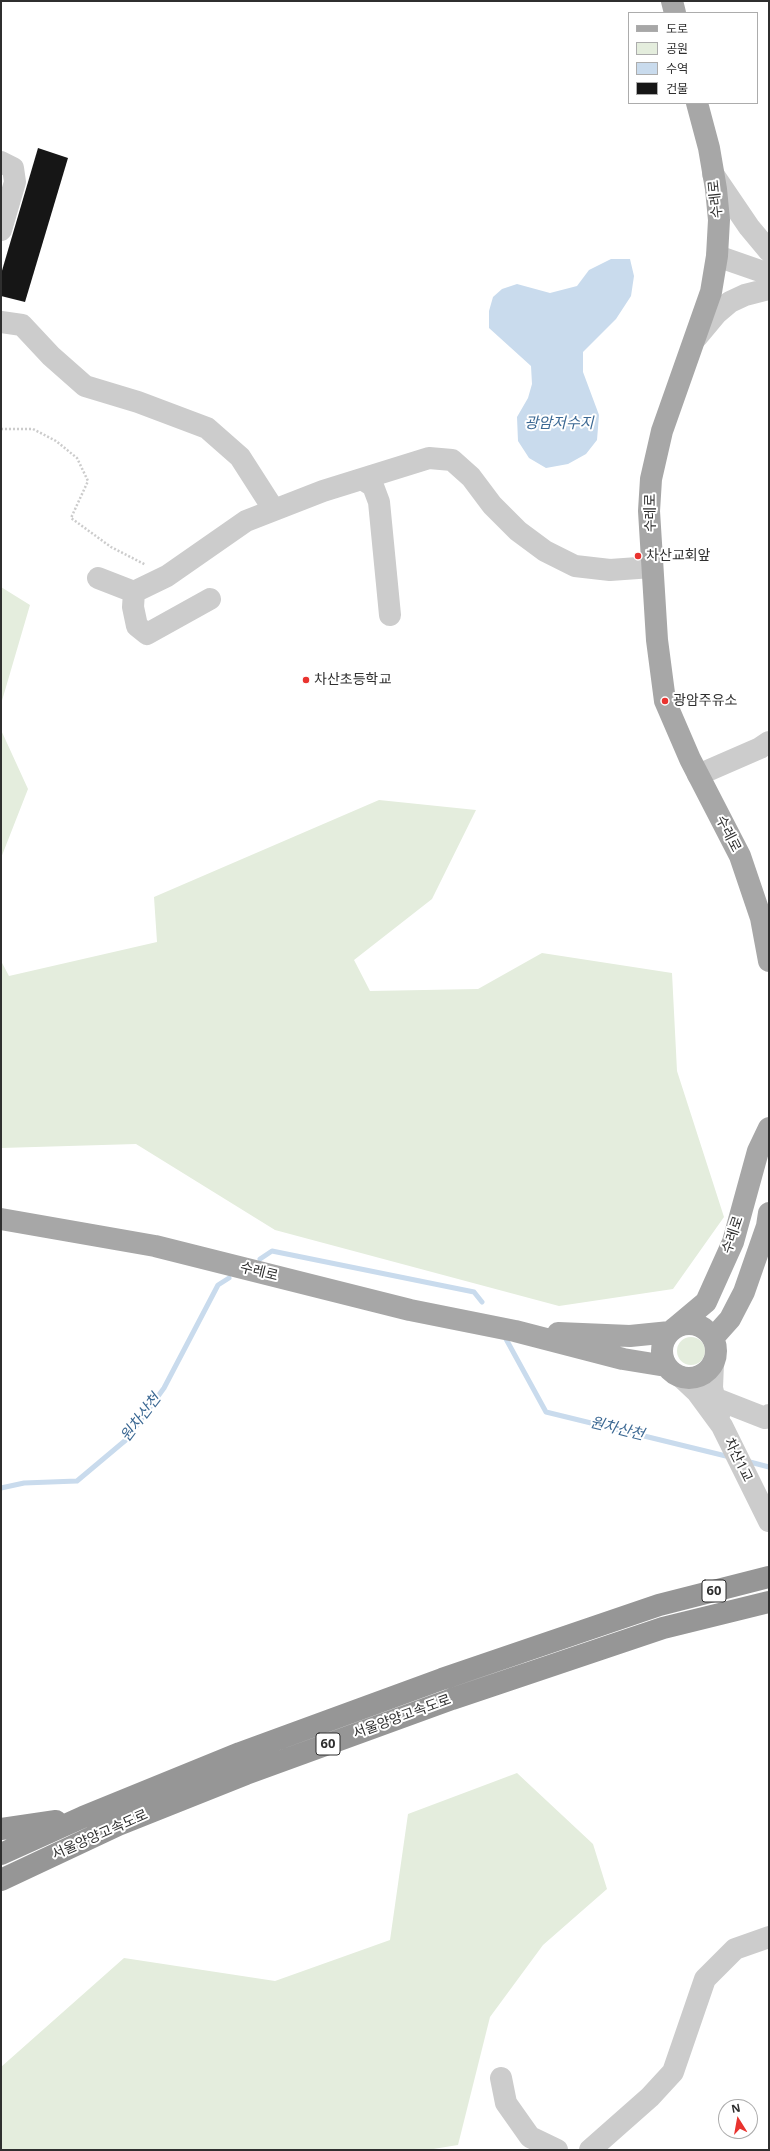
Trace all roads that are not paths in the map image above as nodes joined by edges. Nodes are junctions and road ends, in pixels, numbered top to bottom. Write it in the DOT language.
graph roads {
  1 [pos="672,1"];
  2 [pos="675,12"];
  3 [pos="698,104"];
  4 [pos="1,162"];
  5 [pos="713,174"];
  6 [pos="1,230"];
  7 [pos="769,251"];
  8 [pos="717,256"];
  9 [pos="769,274"];
  10 [pos="769,289"];
  11 [pos="1,322"];
  12 [pos="697,337"];
  13 [pos="362,479"];
  14 [pos="274,510"];
  15 [pos="652,567"];
  16 [pos="98,578"];
  17 [pos="134,592"];
  18 [pos="210,598"];
  19 [pos="390,615"];
  20 [pos="769,742"];
  21 [pos="698,775"];
  22 [pos="765,921"];
  23 [pos="769,961"];
  24 [pos="769,1128"];
  25 [pos="769,1213"];
  26 [pos="1,1219"];
  27 [pos="672,1330"];
  28 [pos="515,1331"];
  29 [pos="713,1338"];
  30 [pos="714,1363"];
  31 [pos="673,1372"];
  32 [pos="714,1398"];
  33 [pos="769,1416"];
  34 [pos="722,1426"];
  35 [pos="769,1521"];
  36 [pos="769,1577"];
  37 [pos="769,1602"];
  38 [pos="83,1817"];
  39 [pos="1,1829"];
  40 [pos="1,1854"];
  41 [pos="1,1880"];
  42 [pos="769,1937"];
  43 [pos="501,2078"];
  44 [pos="557,2150"];
  45 [pos="590,2150"];
  1 -- 2 [label="main road"];
  3 -- 5 [label="main road, 수레로"];
  4 -- 6 [label="street"];
  5 -- 7 [label="street"];
  5 -- 8 [label="main road, 수레로"];
  8 -- 9 [label="street"];
  8 -- 12 [label="main road, 수레로"];
  10 -- 12 [label="street"];
  11 -- 14 [label="street"];
  12 -- 15 [label="main road, 수레로"];
  13 -- 14 [label="street"];
  13 -- 15 [label="street"];
  13 -- 19 [label="street"];
  14 -- 17 [label="street"];
  15 -- 21 [label="main road, 수레로"];
  16 -- 17 [label="street"];
  17 -- 18 [label="street"];
  20 -- 21 [label="street"];
  21 -- 22 [label="main road, 수레로"];
  22 -- 23 [label="main road, 수레로"];
  24 -- 27 [label="main road, 수레로"];
  25 -- 29 [label="main road, 수레로"];
  26 -- 28 [label="main road, 수레로"];
  27 -- 28 [label="main road, 수레로"];
  27 -- 29 [label="main road"];
  27 -- 31 [label="main road"];
  28 -- 31 [label="main road, 수레로"];
  29 -- 30 [label="main road"];
  30 -- 31 [label="main road"];
  30 -- 32 [label="street"];
  31 -- 34 [label="street"];
  32 -- 33 [label="street"];
  32 -- 34 [label="street"];
  34 -- 35 [label="street, 차산1교"];
  36 -- 38 [label="highway, 서울양양고속도로 / 60"];
  37 -- 41 [label="highway, 서울양양고속도로 / 60"];
  38 -- 39 [label="highway"];
  38 -- 40 [label="highway, 서울양양고속도로 / 60"];
  42 -- 45 [label="street"];
  43 -- 44 [label="street"];
}
